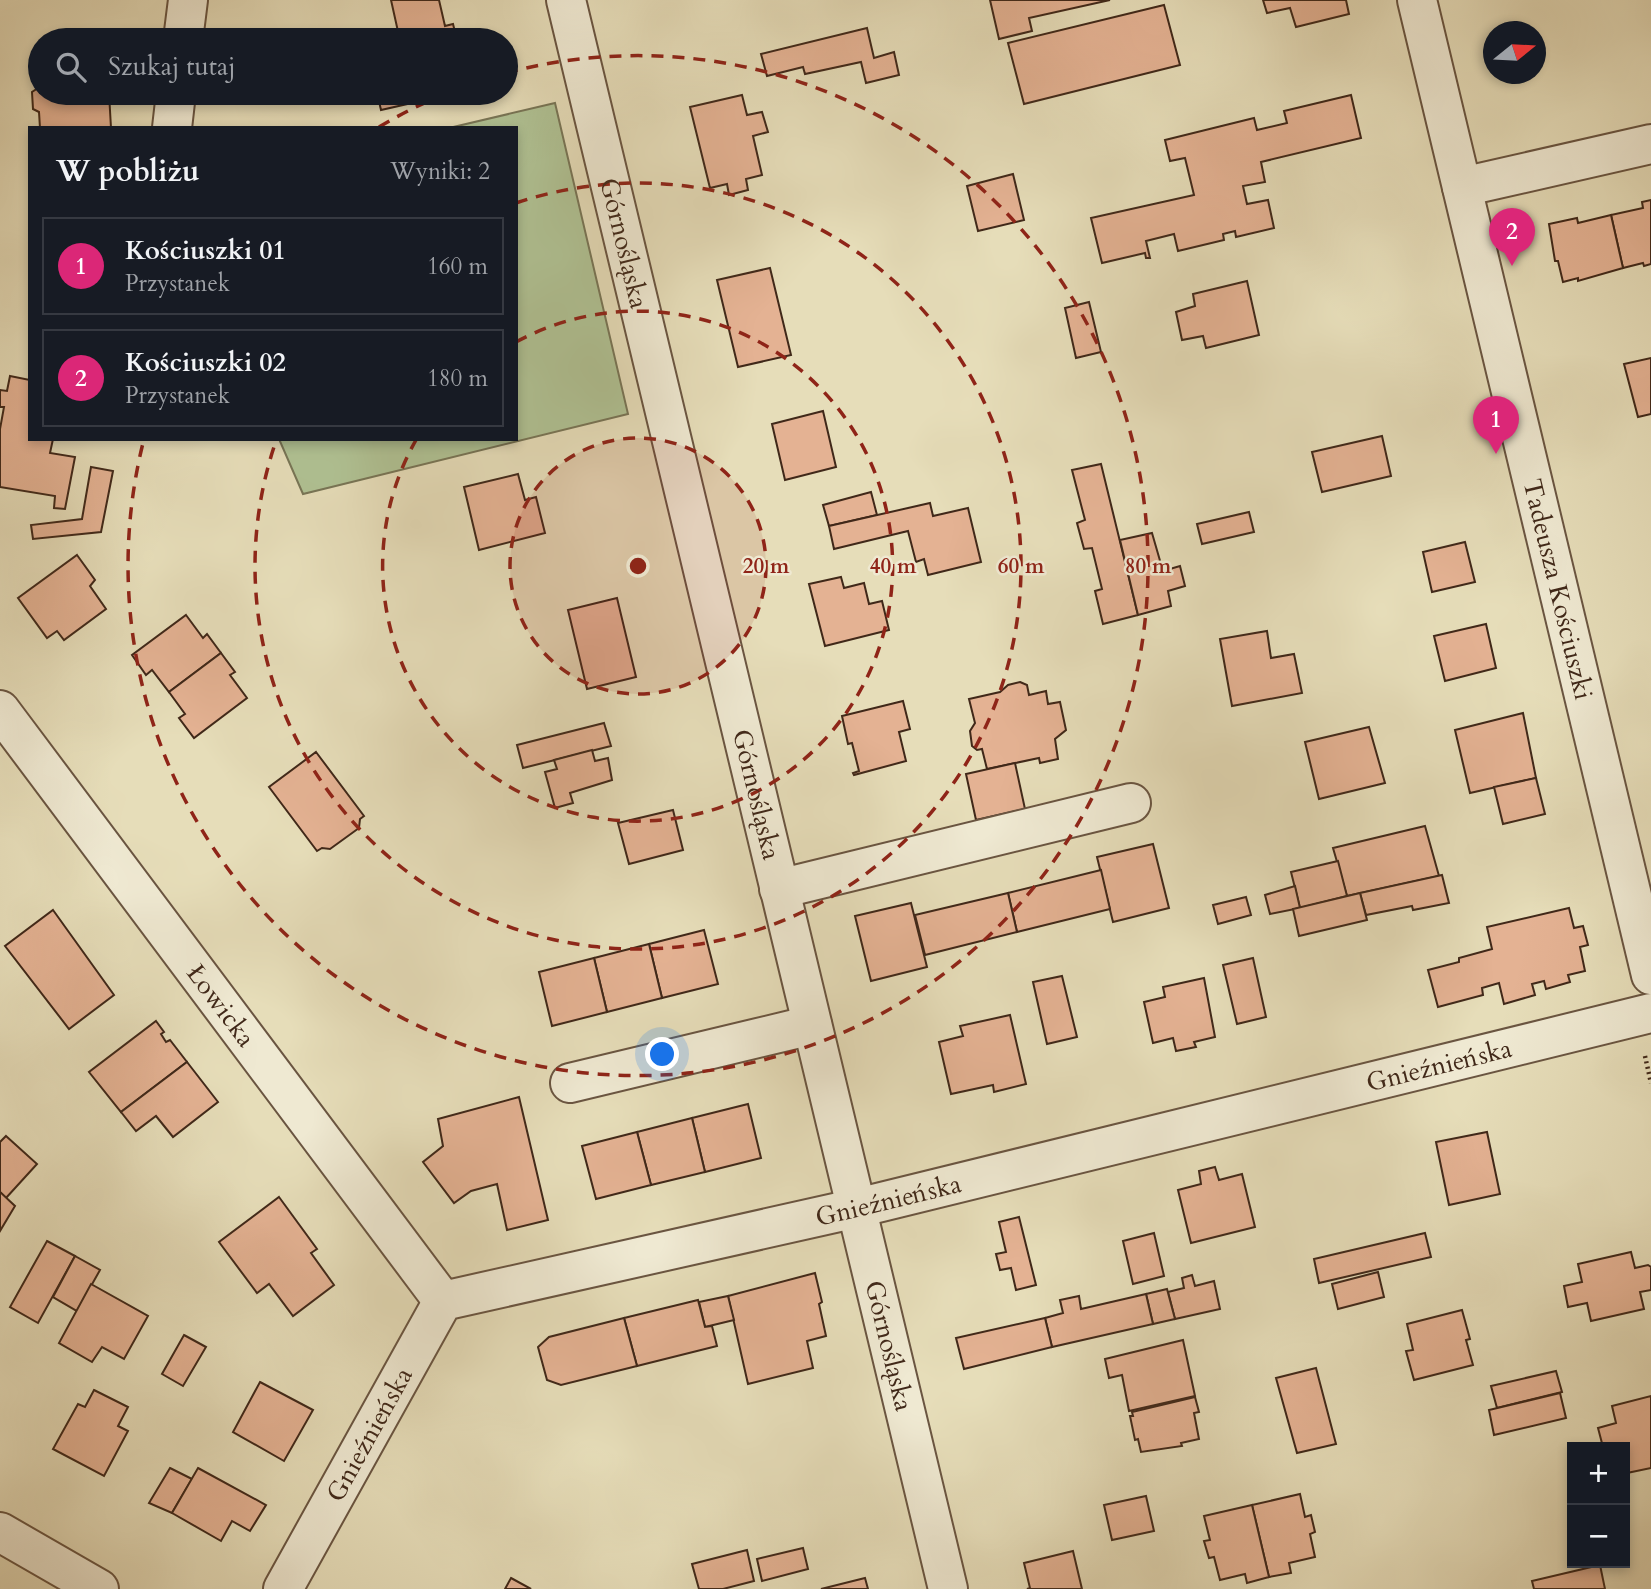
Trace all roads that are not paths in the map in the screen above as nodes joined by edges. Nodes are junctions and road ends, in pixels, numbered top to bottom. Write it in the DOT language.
graph roads {
  1 [pos="188,0"];
  2 [pos="566,0"];
  3 [pos="1417,0"];
  4 [pos="184,28"];
  5 [pos="175,105"];
  6 [pos="172,126"];
  7 [pos="1651,144"];
  8 [pos="1462,187"];
  9 [pos="0,709"];
  10 [pos="1131,803"];
  11 [pos="779,889"];
  12 [pos="1651,975"];
  13 [pos="812,1025"];
  14 [pos="1647,1030"];
  15 [pos="570,1083"];
  16 [pos="857,1208"];
  17 [pos="443,1301"];
  18 [pos="0,1532"];
  19 [pos="99,1589"];
  20 [pos="283,1589"];
  21 [pos="947,1589"];
  1 -- 4 [label="street"];
  2 -- 11 [label="street, Górnośląska"];
  3 -- 8 [label="street, Tadeusza Kościuszki"];
  5 -- 6 [label="street"];
  7 -- 8 [label="street"];
  8 -- 12 [label="street, Tadeusza Kościuszki"];
  9 -- 17 [label="street, Łowicka"];
  10 -- 11 [label="street"];
  11 -- 13 [label="street, Górnośląska"];
  13 -- 15 [label="street"];
  13 -- 16 [label="street, Górnośląska"];
  14 -- 16 [label="street, Gnieźnieńska"];
  16 -- 17 [label="street, Gnieźnieńska"];
  16 -- 21 [label="street, Górnośląska"];
  17 -- 20 [label="street, Gnieźnieńska"];
  18 -- 19 [label="street"];
}
